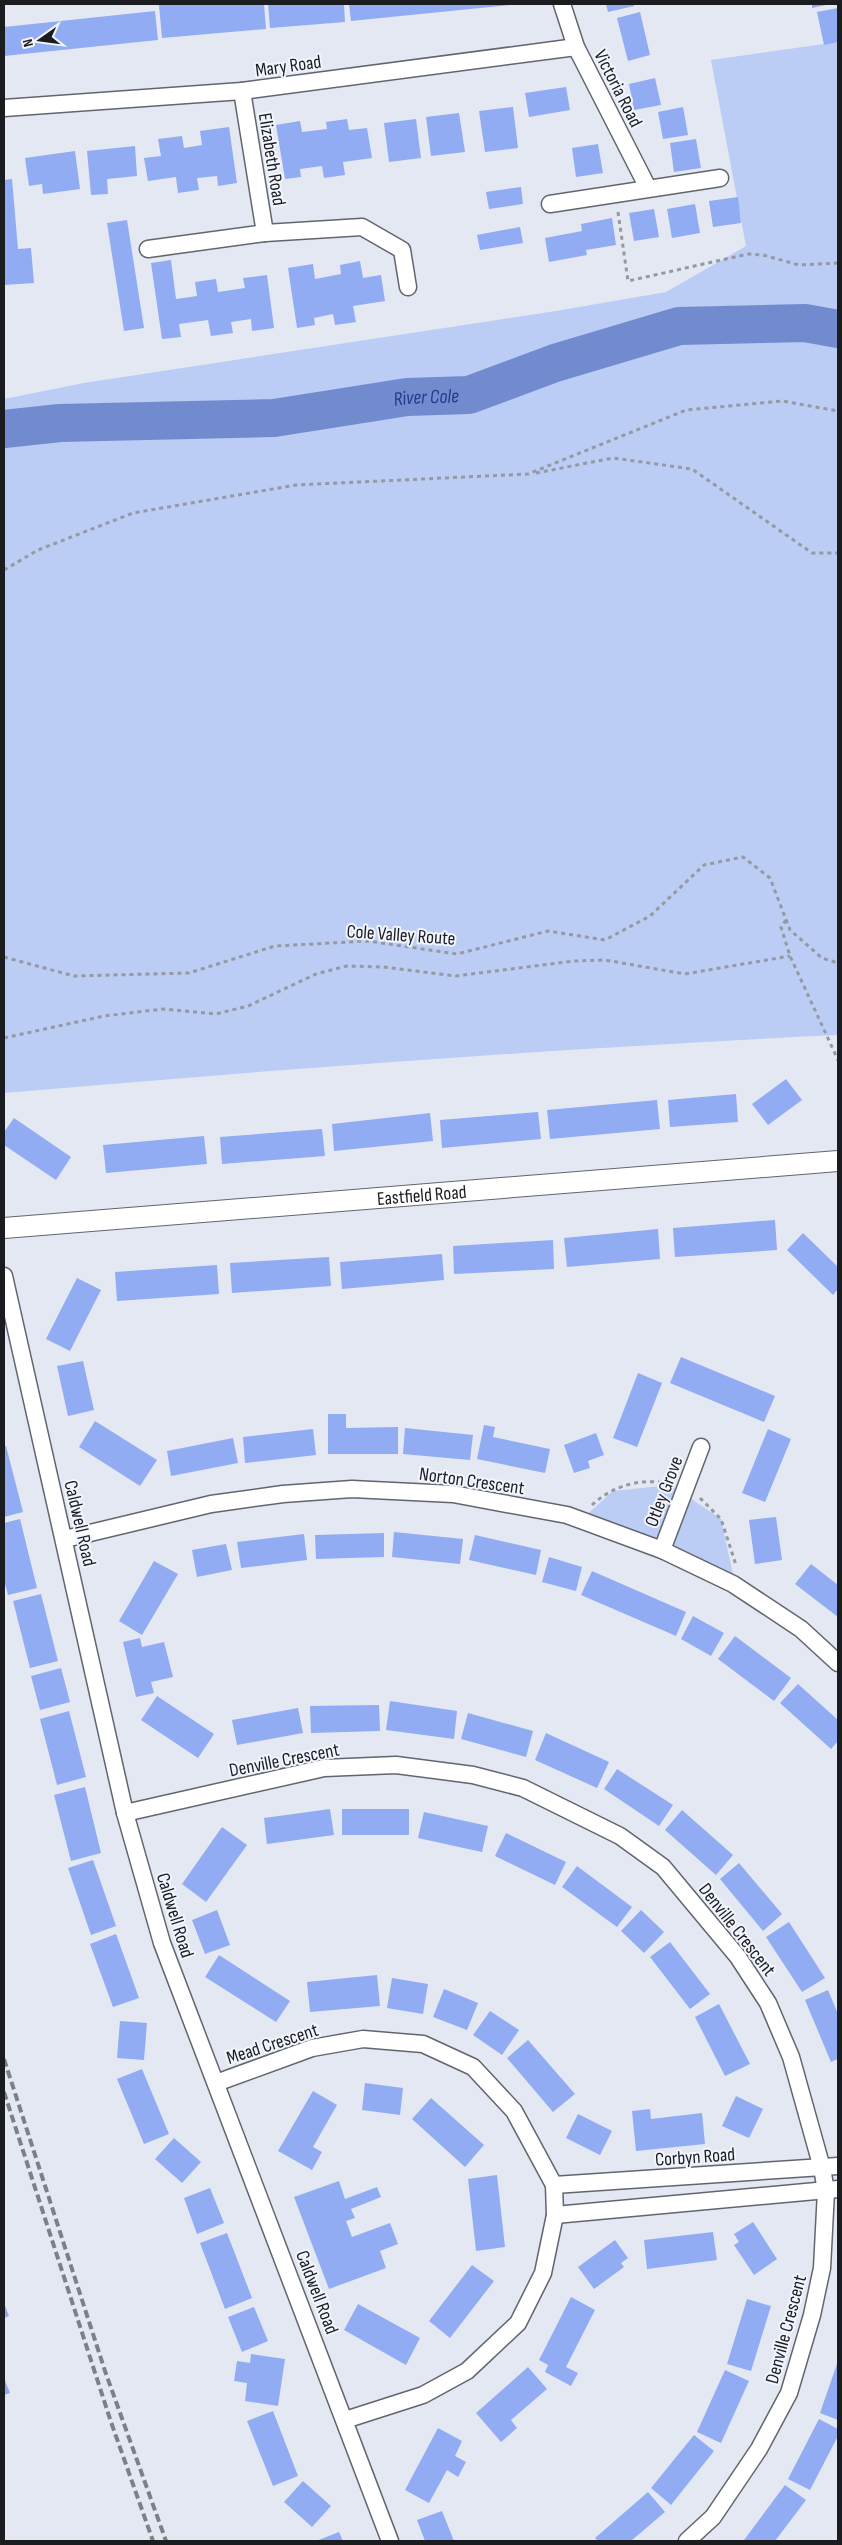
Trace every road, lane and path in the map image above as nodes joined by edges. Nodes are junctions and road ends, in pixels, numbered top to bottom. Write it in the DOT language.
graph roads {
  1 [pos="562,4"];
  2 [pos="576,46"];
  3 [pos="242,91"];
  4 [pos="4,108"];
  5 [pos="720,178"];
  6 [pos="648,188"];
  7 [pos="615,193"];
  8 [pos="550,204"];
  9 [pos="265,233"];
  10 [pos="148,249"];
  11 [pos="838,263"];
  12 [pos="408,287"];
  13 [pos="838,411"];
  14 [pos="528,474"];
  15 [pos="838,553"];
  16 [pos="4,570"];
  17 [pos="786,920"];
  18 [pos="790,956"];
  19 [pos="4,957"];
  20 [pos="838,963"];
  21 [pos="4,1038"];
  22 [pos="838,1060"];
  23 [pos="838,1161"];
  24 [pos="4,1228"];
  25 [pos="4,1276"];
  26 [pos="701,1447"];
  27 [pos="65,1539"];
  28 [pos="662,1550"];
  29 [pos="838,1663"];
  30 [pos="125,1813"];
  31 [pos="216,2083"];
  32 [pos="830,2167"];
  33 [pos="554,2185"];
  34 [pos="832,2190"];
  35 [pos="555,2215"];
  36 [pos="345,2420"];
  37 [pos="390,2541"];
  38 [pos="687,2541"];
  1 -- 2 [label="street, Victoria Road"];
  2 -- 3 [label="street, Mary Road"];
  2 -- 6 [label="street, Victoria Road"];
  3 -- 4 [label="street, Mary Road"];
  3 -- 9 [label="street, Elizabeth Road"];
  5 -- 6 [label="street"];
  6 -- 7 [label="street"];
  7 -- 8 [label="street"];
  7 -- 11 [label="path"];
  9 -- 10 [label="street, Elizabeth Road"];
  9 -- 12 [label="street, Elizabeth Road"];
  13 -- 14 [label="path"];
  14 -- 15 [label="path"];
  14 -- 16 [label="path"];
  17 -- 18 [label="path"];
  17 -- 19 [label="path, Cole Valley Route"];
  17 -- 20 [label="path, Cole Valley Route"];
  18 -- 21 [label="path"];
  18 -- 22 [label="path"];
  23 -- 24 [label="street, Eastfield Road"];
  25 -- 27 [label="street, Caldwell Road"];
  26 -- 28 [label="street, Otley Grove"];
  27 -- 28 [label="street, Norton Crescent"];
  27 -- 30 [label="street, Caldwell Road"];
  28 -- 29 [label="street, Norton Crescent"];
  30 -- 31 [label="street, Caldwell Road"];
  30 -- 32 [label="street, Denville Crescent"];
  31 -- 33 [label="street, Mead Crescent"];
  31 -- 36 [label="street, Caldwell Road"];
  32 -- 33 [label="street, Corbyn Road"];
  32 -- 34 [label="street, Denville Crescent"];
  33 -- 35 [label="street, Mead Crescent"];
  34 -- 35 [label="street"];
  34 -- 38 [label="street, Denville Crescent"];
  35 -- 36 [label="street, Mead Crescent"];
  36 -- 37 [label="street, Caldwell Road"];
}
